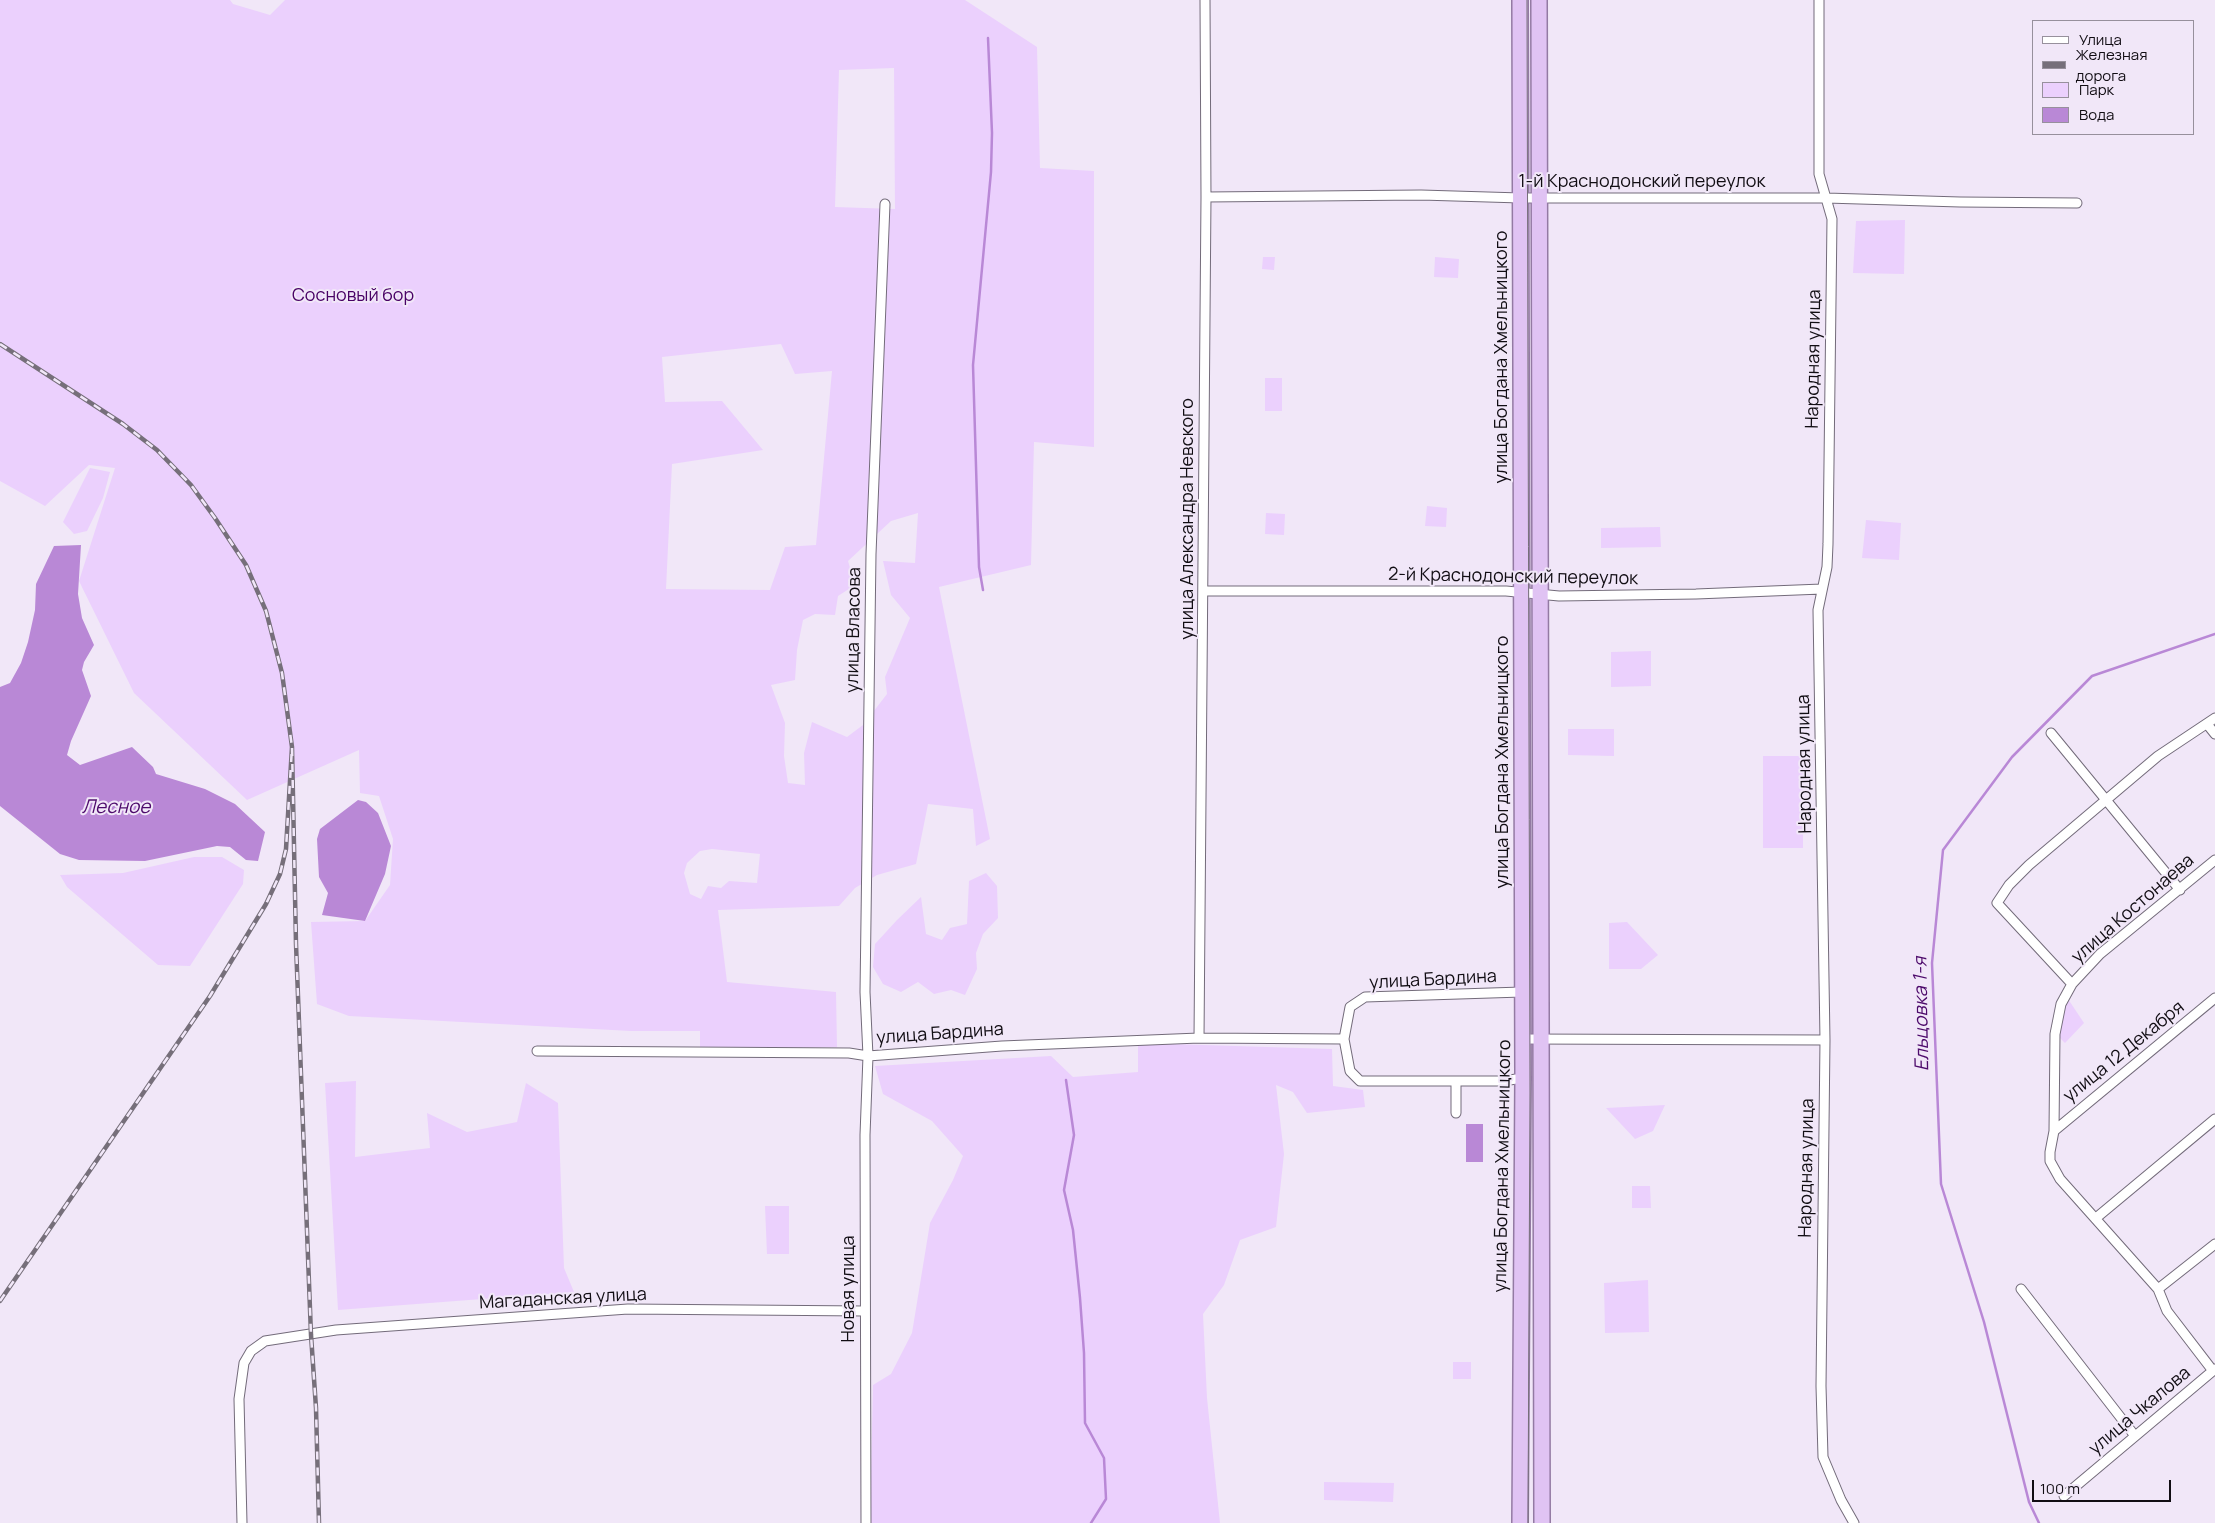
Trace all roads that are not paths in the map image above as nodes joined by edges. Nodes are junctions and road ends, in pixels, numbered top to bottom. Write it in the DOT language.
graph roads {
  1 [pos="1205,0"];
  2 [pos="1520,0"];
  3 [pos="1539,0"];
  4 [pos="1820,0"];
  5 [pos="1206,197"];
  6 [pos="1521,198"];
  7 [pos="1538,198"];
  8 [pos="1826,198"];
  9 [pos="2077,203"];
  10 [pos="885,204"];
  11 [pos="1822,589"];
  12 [pos="1204,591"];
  13 [pos="1521,592"];
  14 [pos="1541,594"];
  15 [pos="2215,718"];
  16 [pos="2207,724"];
  17 [pos="2051,733"];
  18 [pos="2215,734"];
  19 [pos="2106,800"];
  20 [pos="2215,860"];
  21 [pos="2180,890"];
  22 [pos="2072,984"];
  23 [pos="1522,992"];
  24 [pos="2215,998"];
  25 [pos="1199,1038"];
  26 [pos="1344,1039"];
  27 [pos="1523,1039"];
  28 [pos="1542,1040"];
  29 [pos="1825,1040"];
  30 [pos="537,1051"];
  31 [pos="868,1056"];
  32 [pos="1523,1078"];
  33 [pos="1456,1081"];
  34 [pos="1456,1113"];
  35 [pos="2215,1119"];
  36 [pos="2054,1131"];
  37 [pos="2096,1218"];
  38 [pos="2215,1244"];
  39 [pos="2021,1289"];
  40 [pos="2158,1289"];
  41 [pos="864,1311"];
  42 [pos="2214,1370"];
  43 [pos="2134,1436"];
  44 [pos="2064,1496"];
  45 [pos="242,1523"];
  46 [pos="866,1523"];
  47 [pos="1520,1523"];
  48 [pos="1542,1523"];
  49 [pos="1854,1523"];
  1 -- 5 [label="street, улица Александра Невского"];
  2 -- 6 [label="highway, улица Богдана Хмельницкого"];
  3 -- 7 [label="highway, улица Богдана Хмельницкого"];
  4 -- 8 [label="street, Народная улица"];
  5 -- 6 [label="street, 1-й Краснодонский переулок"];
  5 -- 12 [label="street, улица Александра Невского"];
  6 -- 7 [label="street, 1-й Краснодонский переулок"];
  6 -- 13 [label="highway, улица Богдана Хмельницкого"];
  7 -- 8 [label="street, 1-й Краснодонский переулок"];
  7 -- 14 [label="highway, улица Богдана Хмельницкого"];
  8 -- 9 [label="street, 1-й Краснодонский переулок"];
  8 -- 11 [label="street, Народная улица"];
  10 -- 31 [label="street, улица Власова"];
  11 -- 14 [label="street, 2-й Краснодонский переулок"];
  11 -- 29 [label="street, Народная улица"];
  12 -- 13 [label="street, 2-й Краснодонский переулок"];
  12 -- 25 [label="street, улица Александра Невского"];
  13 -- 14 [label="street, 2-й Краснодонский переулок"];
  13 -- 23 [label="highway, улица Богдана Хмельницкого"];
  14 -- 28 [label="highway, улица Богдана Хмельницкого"];
  15 -- 16 [label="street"];
  16 -- 18 [label="street"];
  16 -- 19 [label="street"];
  17 -- 19 [label="street"];
  19 -- 21 [label="street"];
  19 -- 22 [label="street"];
  20 -- 21 [label="street, улица Костонаева"];
  21 -- 22 [label="street, улица Костонаева"];
  22 -- 36 [label="street, улица Костонаева"];
  23 -- 26 [label="street, улица Бардина"];
  23 -- 27 [label="highway, улица Богдана Хмельницкого"];
  24 -- 36 [label="street, улица 12 Декабря"];
  25 -- 26 [label="street, улица Бардина"];
  25 -- 31 [label="street, улица Бардина"];
  26 -- 33 [label="street, улица Бардина"];
  27 -- 28 [label="street"];
  27 -- 32 [label="highway, улица Богдана Хмельницкого"];
  28 -- 29 [label="street"];
  28 -- 48 [label="highway, улица Богдана Хмельницкого"];
  29 -- 49 [label="street, Народная улица"];
  30 -- 31 [label="street, улица Бардина"];
  31 -- 41 [label="street, Новая улица"];
  32 -- 33 [label="street, улица Бардина"];
  32 -- 47 [label="highway, улица Богдана Хмельницкого"];
  33 -- 34 [label="street"];
  35 -- 37 [label="street"];
  36 -- 37 [label="street, улица Костонаева"];
  37 -- 40 [label="street, улица Костонаева"];
  38 -- 40 [label="street"];
  39 -- 43 [label="street"];
  40 -- 42 [label="street, улица Костонаева"];
  41 -- 45 [label="street, Магаданская улица"];
  41 -- 46 [label="street, Новая улица"];
  42 -- 43 [label="street, улица Чкалова"];
  43 -- 44 [label="street, улица Чкалова"];
}
